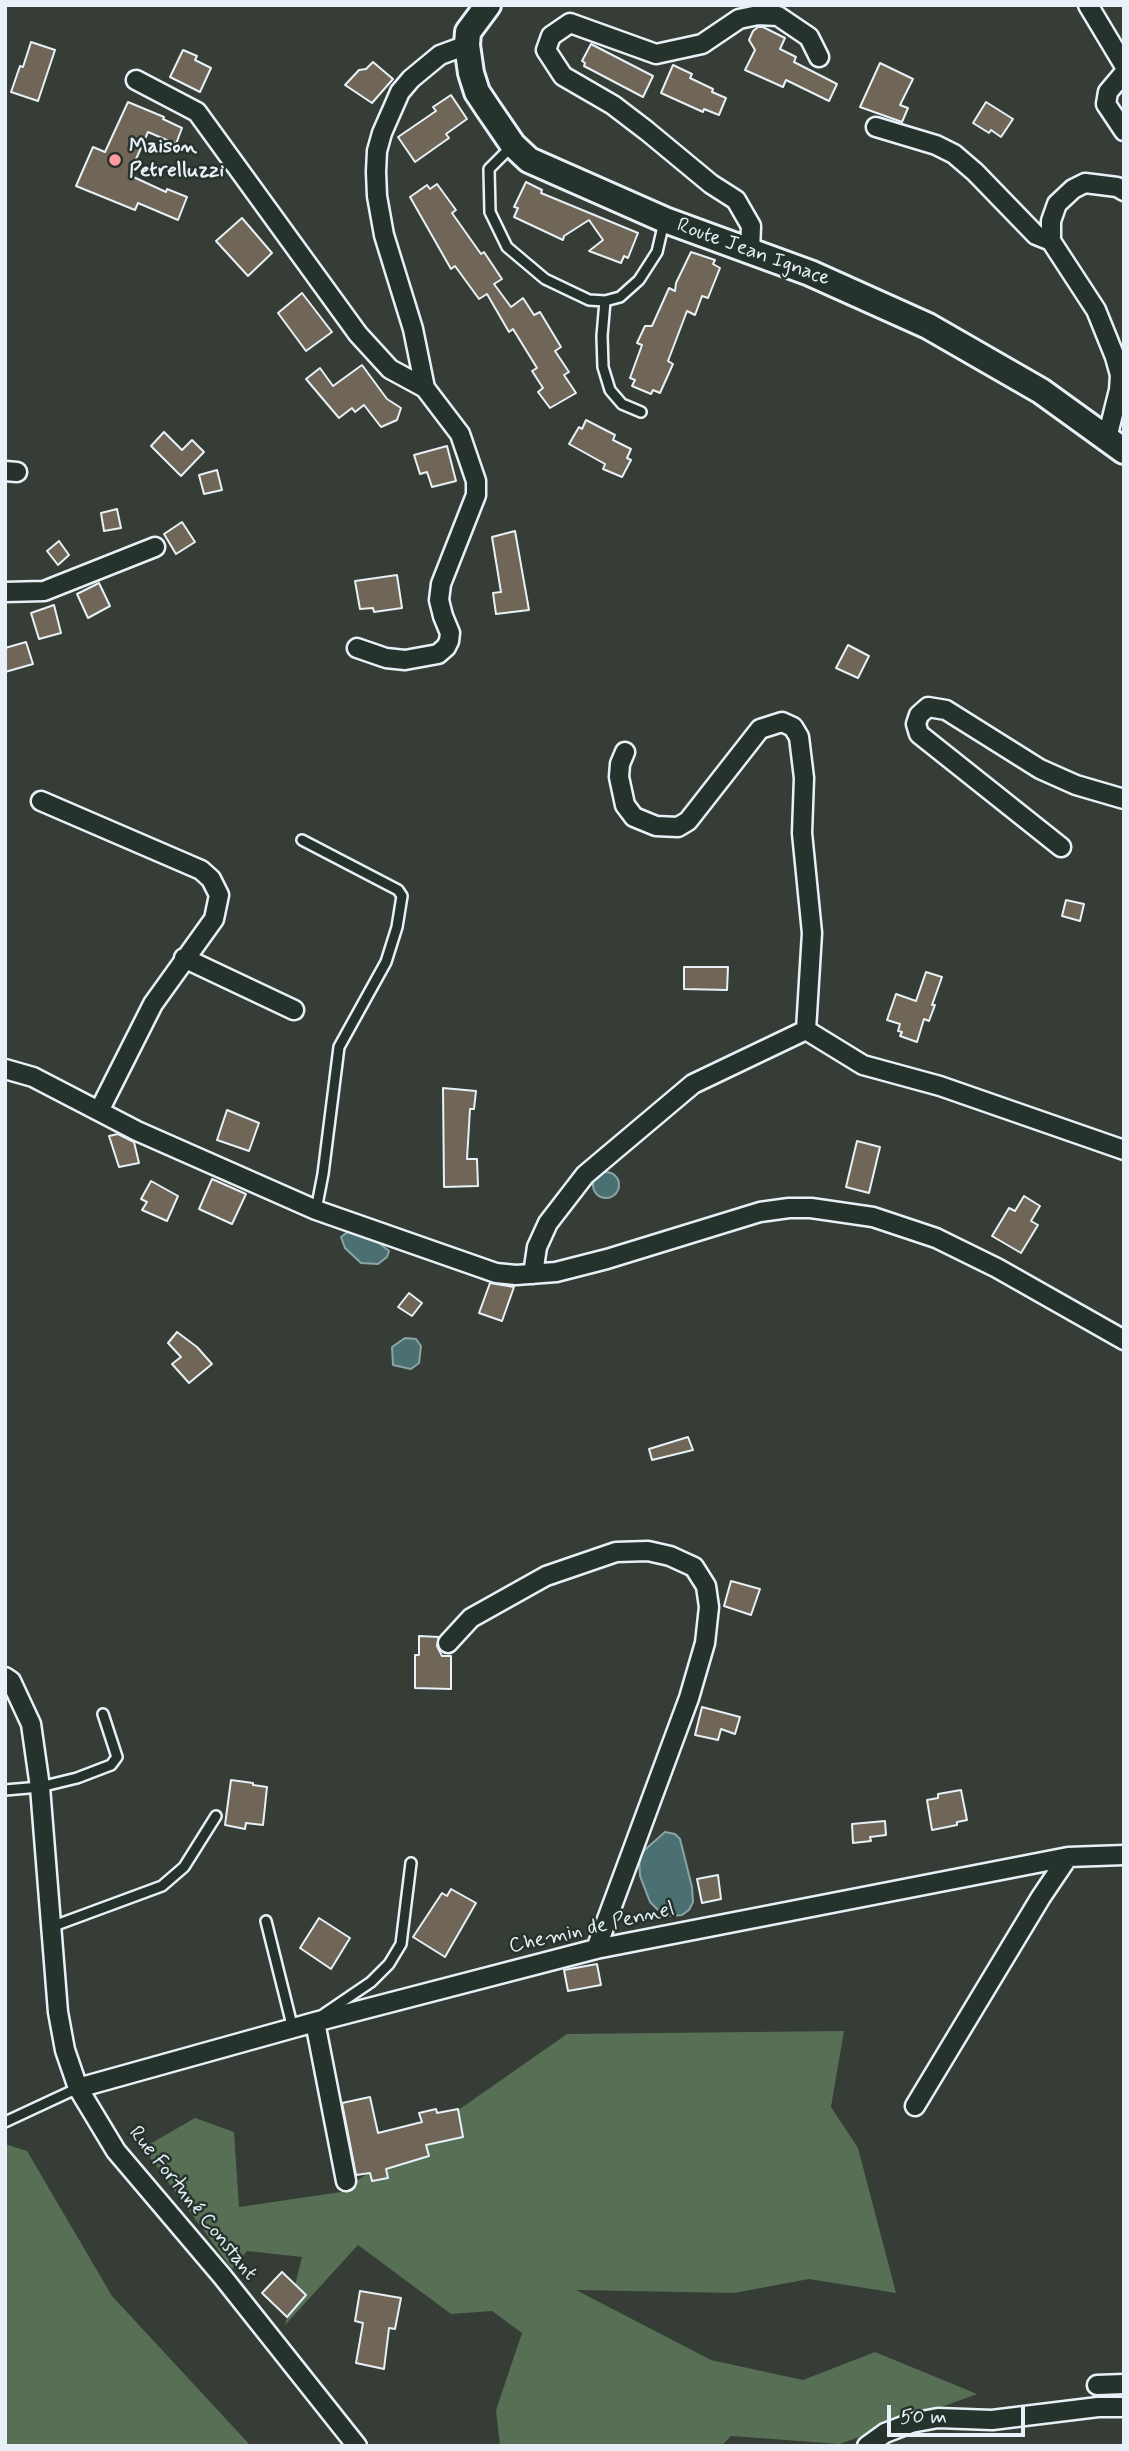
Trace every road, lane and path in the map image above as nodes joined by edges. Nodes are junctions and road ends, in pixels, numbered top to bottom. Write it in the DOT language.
graph roads {
  1 [pos="488,5"];
  2 [pos="1087,5"];
  3 [pos="467,45"];
  4 [pos="819,57"];
  5 [pos="1124,65"];
  6 [pos="1124,73"];
  7 [pos="136,80"];
  8 [pos="876,127"];
  9 [pos="1124,131"];
  10 [pos="513,145"];
  11 [pos="1124,191"];
  12 [pos="665,220"];
  13 [pos="1051,242"];
  14 [pos="750,251"];
  15 [pos="605,301"];
  16 [pos="425,388"];
  17 [pos="641,412"];
  18 [pos="1115,444"];
  19 [pos="155,547"];
  20 [pos="5,593"];
  21 [pos="357,648"];
  22 [pos="625,752"];
  23 [pos="1124,799"];
  24 [pos="41,802"];
  25 [pos="302,840"];
  26 [pos="1061,847"];
  27 [pos="184,958"];
  28 [pos="293,1010"];
  29 [pos="806,1030"];
  30 [pos="5,1069"];
  31 [pos="99,1111"];
  32 [pos="1124,1150"];
  33 [pos="316,1210"];
  34 [pos="533,1274"];
  35 [pos="1124,1340"];
  36 [pos="447,1643"];
  37 [pos="5,1676"];
  38 [pos="103,1714"];
  39 [pos="40,1787"];
  40 [pos="5,1790"];
  41 [pos="216,1816"];
  42 [pos="1124,1855"];
  43 [pos="1068,1857"];
  44 [pos="411,1863"];
  45 [pos="266,1921"];
  46 [pos="51,1927"];
  47 [pos="596,1949"];
  48 [pos="304,2026"];
  49 [pos="78,2088"];
  50 [pos="915,2106"];
  51 [pos="5,2122"];
  52 [pos="346,2180"];
  53 [pos="1097,2385"];
  54 [pos="1124,2385"];
  55 [pos="1124,2407"];
  56 [pos="357,2446"];
  57 [pos="867,2446"];
  1 -- 3 [label="street"];
  2 -- 5 [label="street"];
  3 -- 10 [label="street, Route Jean Ignace"];
  3 -- 16 [label="street"];
  4 -- 14 [label="street"];
  6 -- 9 [label="street"];
  7 -- 16 [label="street"];
  8 -- 13 [label="street"];
  10 -- 12 [label="street, Route Jean Ignace"];
  10 -- 15 [label="lane"];
  11 -- 13 [label="street"];
  12 -- 14 [label="street, Route Jean Ignace"];
  12 -- 15 [label="lane"];
  13 -- 18 [label="street"];
  14 -- 18 [label="street, Route Jean Ignace"];
  15 -- 17 [label="lane"];
  16 -- 21 [label="street"];
  19 -- 20 [label="street"];
  22 -- 29 [label="street"];
  23 -- 26 [label="street"];
  24 -- 27 [label="street"];
  25 -- 33 [label="lane"];
  27 -- 28 [label="street"];
  27 -- 31 [label="street"];
  29 -- 32 [label="street"];
  29 -- 34 [label="street"];
  30 -- 31 [label="street"];
  31 -- 33 [label="street"];
  33 -- 34 [label="street"];
  34 -- 35 [label="street"];
  36 -- 47 [label="street"];
  37 -- 39 [label="street, Rue Fortuné Constant"];
  38 -- 39 [label="lane"];
  39 -- 40 [label="lane"];
  39 -- 46 [label="street, Rue Fortuné Constant"];
  41 -- 46 [label="lane"];
  42 -- 43 [label="street, Chemin de Pennel"];
  43 -- 47 [label="street, Chemin de Pennel"];
  43 -- 50 [label="street"];
  44 -- 48 [label="lane"];
  45 -- 48 [label="lane"];
  46 -- 49 [label="street, Rue Fortuné Constant"];
  47 -- 48 [label="street, Chemin de Pennel"];
  48 -- 49 [label="street, Chemin de Pennel"];
  48 -- 52 [label="street"];
  49 -- 51 [label="lane"];
  49 -- 56 [label="street, Rue Fortuné Constant"];
  53 -- 54 [label="street"];
  55 -- 57 [label="street"];
}
